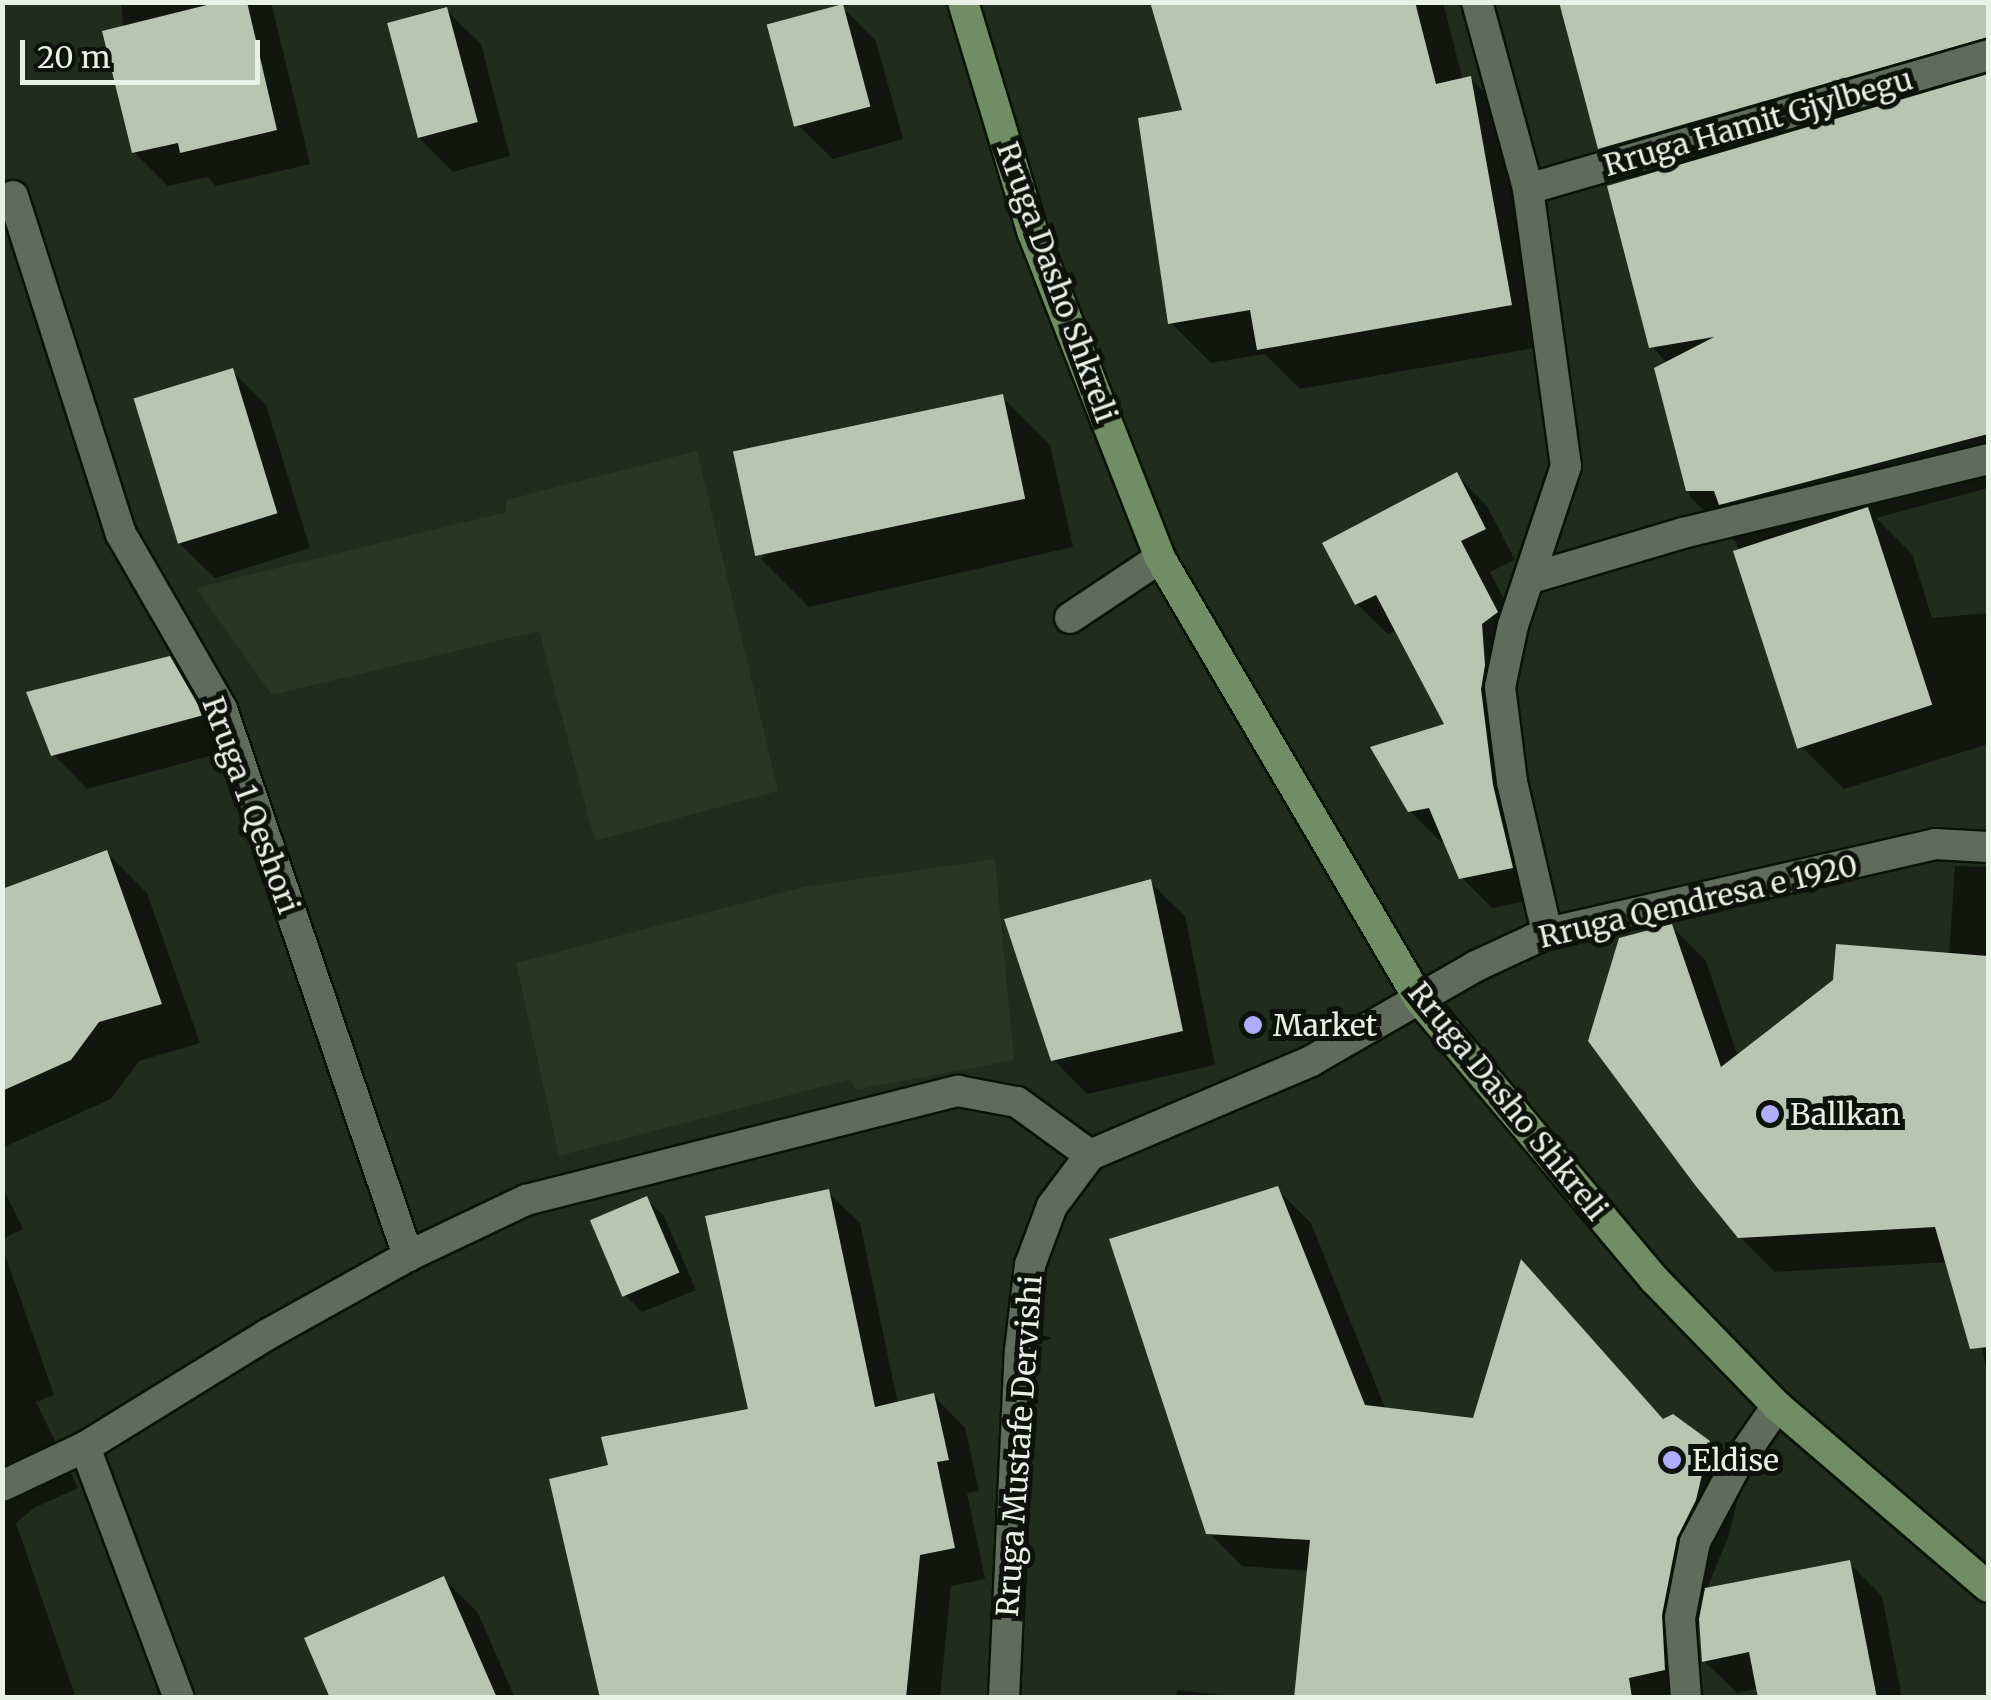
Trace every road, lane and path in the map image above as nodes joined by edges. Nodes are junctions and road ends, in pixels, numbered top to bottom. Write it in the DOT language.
graph roads {
  1 [pos="963,2"];
  2 [pos="1477,2"];
  3 [pos="1988,55"];
  4 [pos="1528,189"];
  5 [pos="13,196"];
  6 [pos="1988,459"];
  7 [pos="1160,558"];
  8 [pos="1532,578"];
  9 [pos="1070,618"];
  10 [pos="1988,847"];
  11 [pos="1547,933"];
  12 [pos="1419,999"];
  13 [pos="1090,1156"];
  14 [pos="408,1256"];
  15 [pos="1777,1406"];
  16 [pos="85,1447"];
  17 [pos="2,1486"];
  18 [pos="1988,1587"];
  19 [pos="179,1698"];
  20 [pos="1004,1698"];
  21 [pos="1686,1698"];
  1 -- 7 [label="main road, Rruga Dasho Shkreli"];
  2 -- 4 [label="street"];
  3 -- 4 [label="street, Rruga Hamit Gjylbegu"];
  4 -- 8 [label="street"];
  5 -- 14 [label="street, Rruga 1 Qeshori"];
  6 -- 8 [label="street"];
  7 -- 9 [label="street"];
  7 -- 12 [label="main road, Rruga Dasho Shkreli"];
  8 -- 11 [label="street"];
  10 -- 11 [label="street, Rruga Qendresa e 1920"];
  11 -- 12 [label="street, Rruga Qendresa e 1920"];
  12 -- 13 [label="street, Rruga Mustafe Dervishi"];
  12 -- 15 [label="main road, Rruga Dasho Shkreli"];
  13 -- 14 [label="street"];
  13 -- 20 [label="street, Rruga Mustafe Dervishi"];
  14 -- 16 [label="street"];
  15 -- 18 [label="main road, Rruga Dasho Shkreli"];
  15 -- 21 [label="street"];
  16 -- 17 [label="street"];
  16 -- 19 [label="street"];
}
